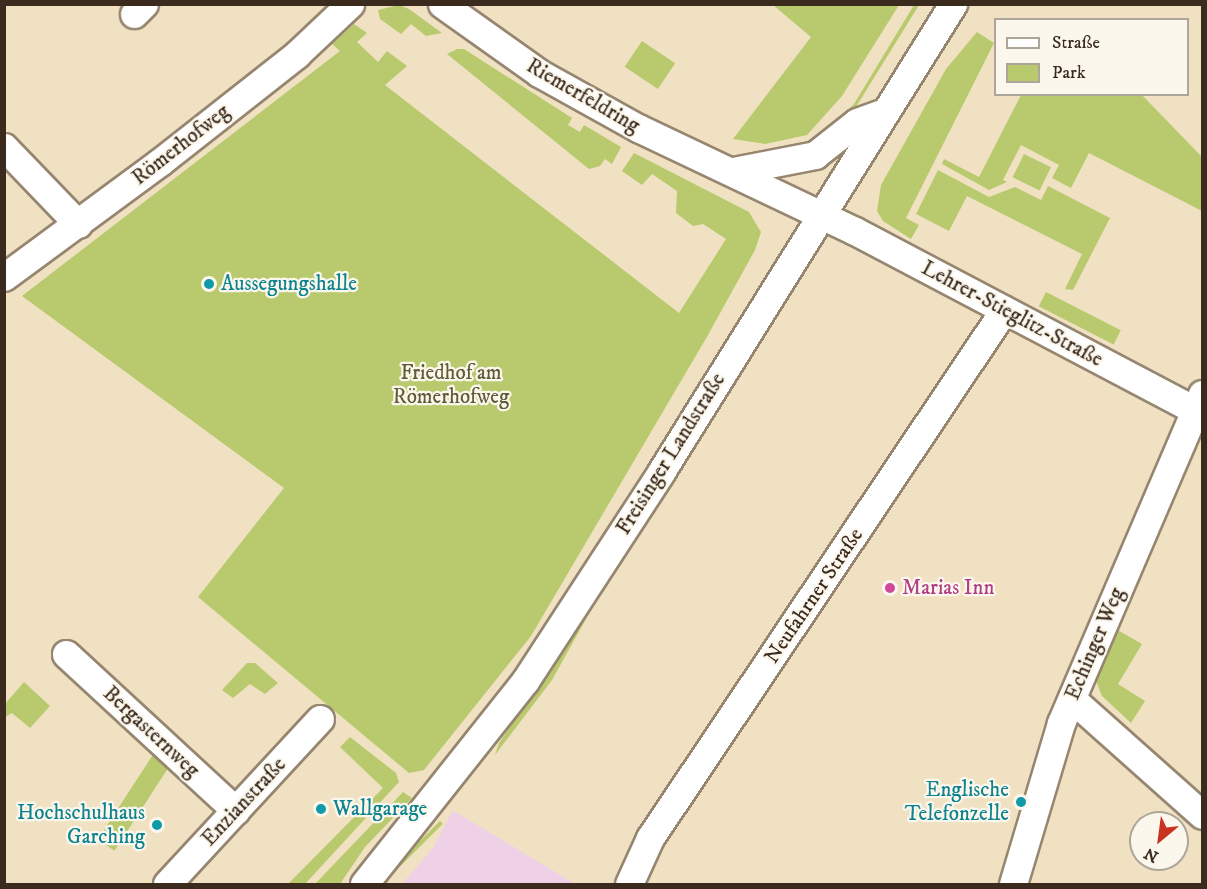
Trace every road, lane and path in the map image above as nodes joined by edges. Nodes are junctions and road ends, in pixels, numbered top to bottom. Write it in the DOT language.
graph roads {
  1 [pos="350,4"];
  2 [pos="442,4"];
  3 [pos="953,4"];
  4 [pos="885,112"];
  5 [pos="4,147"];
  6 [pos="733,171"];
  7 [pos="821,215"];
  8 [pos="78,225"];
  9 [pos="4,277"];
  10 [pos="1004,310"];
  11 [pos="1200,405"];
  12 [pos="66,654"];
  13 [pos="1072,699"];
  14 [pos="320,718"];
  15 [pos="236,811"];
  16 [pos="1203,815"];
  17 [pos="167,885"];
  18 [pos="364,885"];
  19 [pos="629,885"];
  20 [pos="1013,885"];
  1 -- 8 [label="street, Römerhofweg"];
  2 -- 6 [label="street, Riemerfeldring"];
  3 -- 4 [label="street, Freisinger Landstraße"];
  4 -- 6 [label="street"];
  4 -- 7 [label="street, Freisinger Landstraße"];
  5 -- 8 [label="street"];
  6 -- 7 [label="street, Riemerfeldring"];
  7 -- 10 [label="street, Lehrer-Stieglitz-Straße"];
  7 -- 18 [label="street, Freisinger Landstraße"];
  8 -- 9 [label="street, Römerhofweg"];
  10 -- 11 [label="street, Lehrer-Stieglitz-Straße"];
  10 -- 19 [label="street, Neufahrner Straße"];
  11 -- 13 [label="street, Echinger Weg"];
  12 -- 15 [label="street, Bergasternweg"];
  13 -- 16 [label="street"];
  13 -- 20 [label="street, Echinger Weg"];
  14 -- 15 [label="street, Enzianstraße"];
  15 -- 17 [label="street, Enzianstraße"];
}
